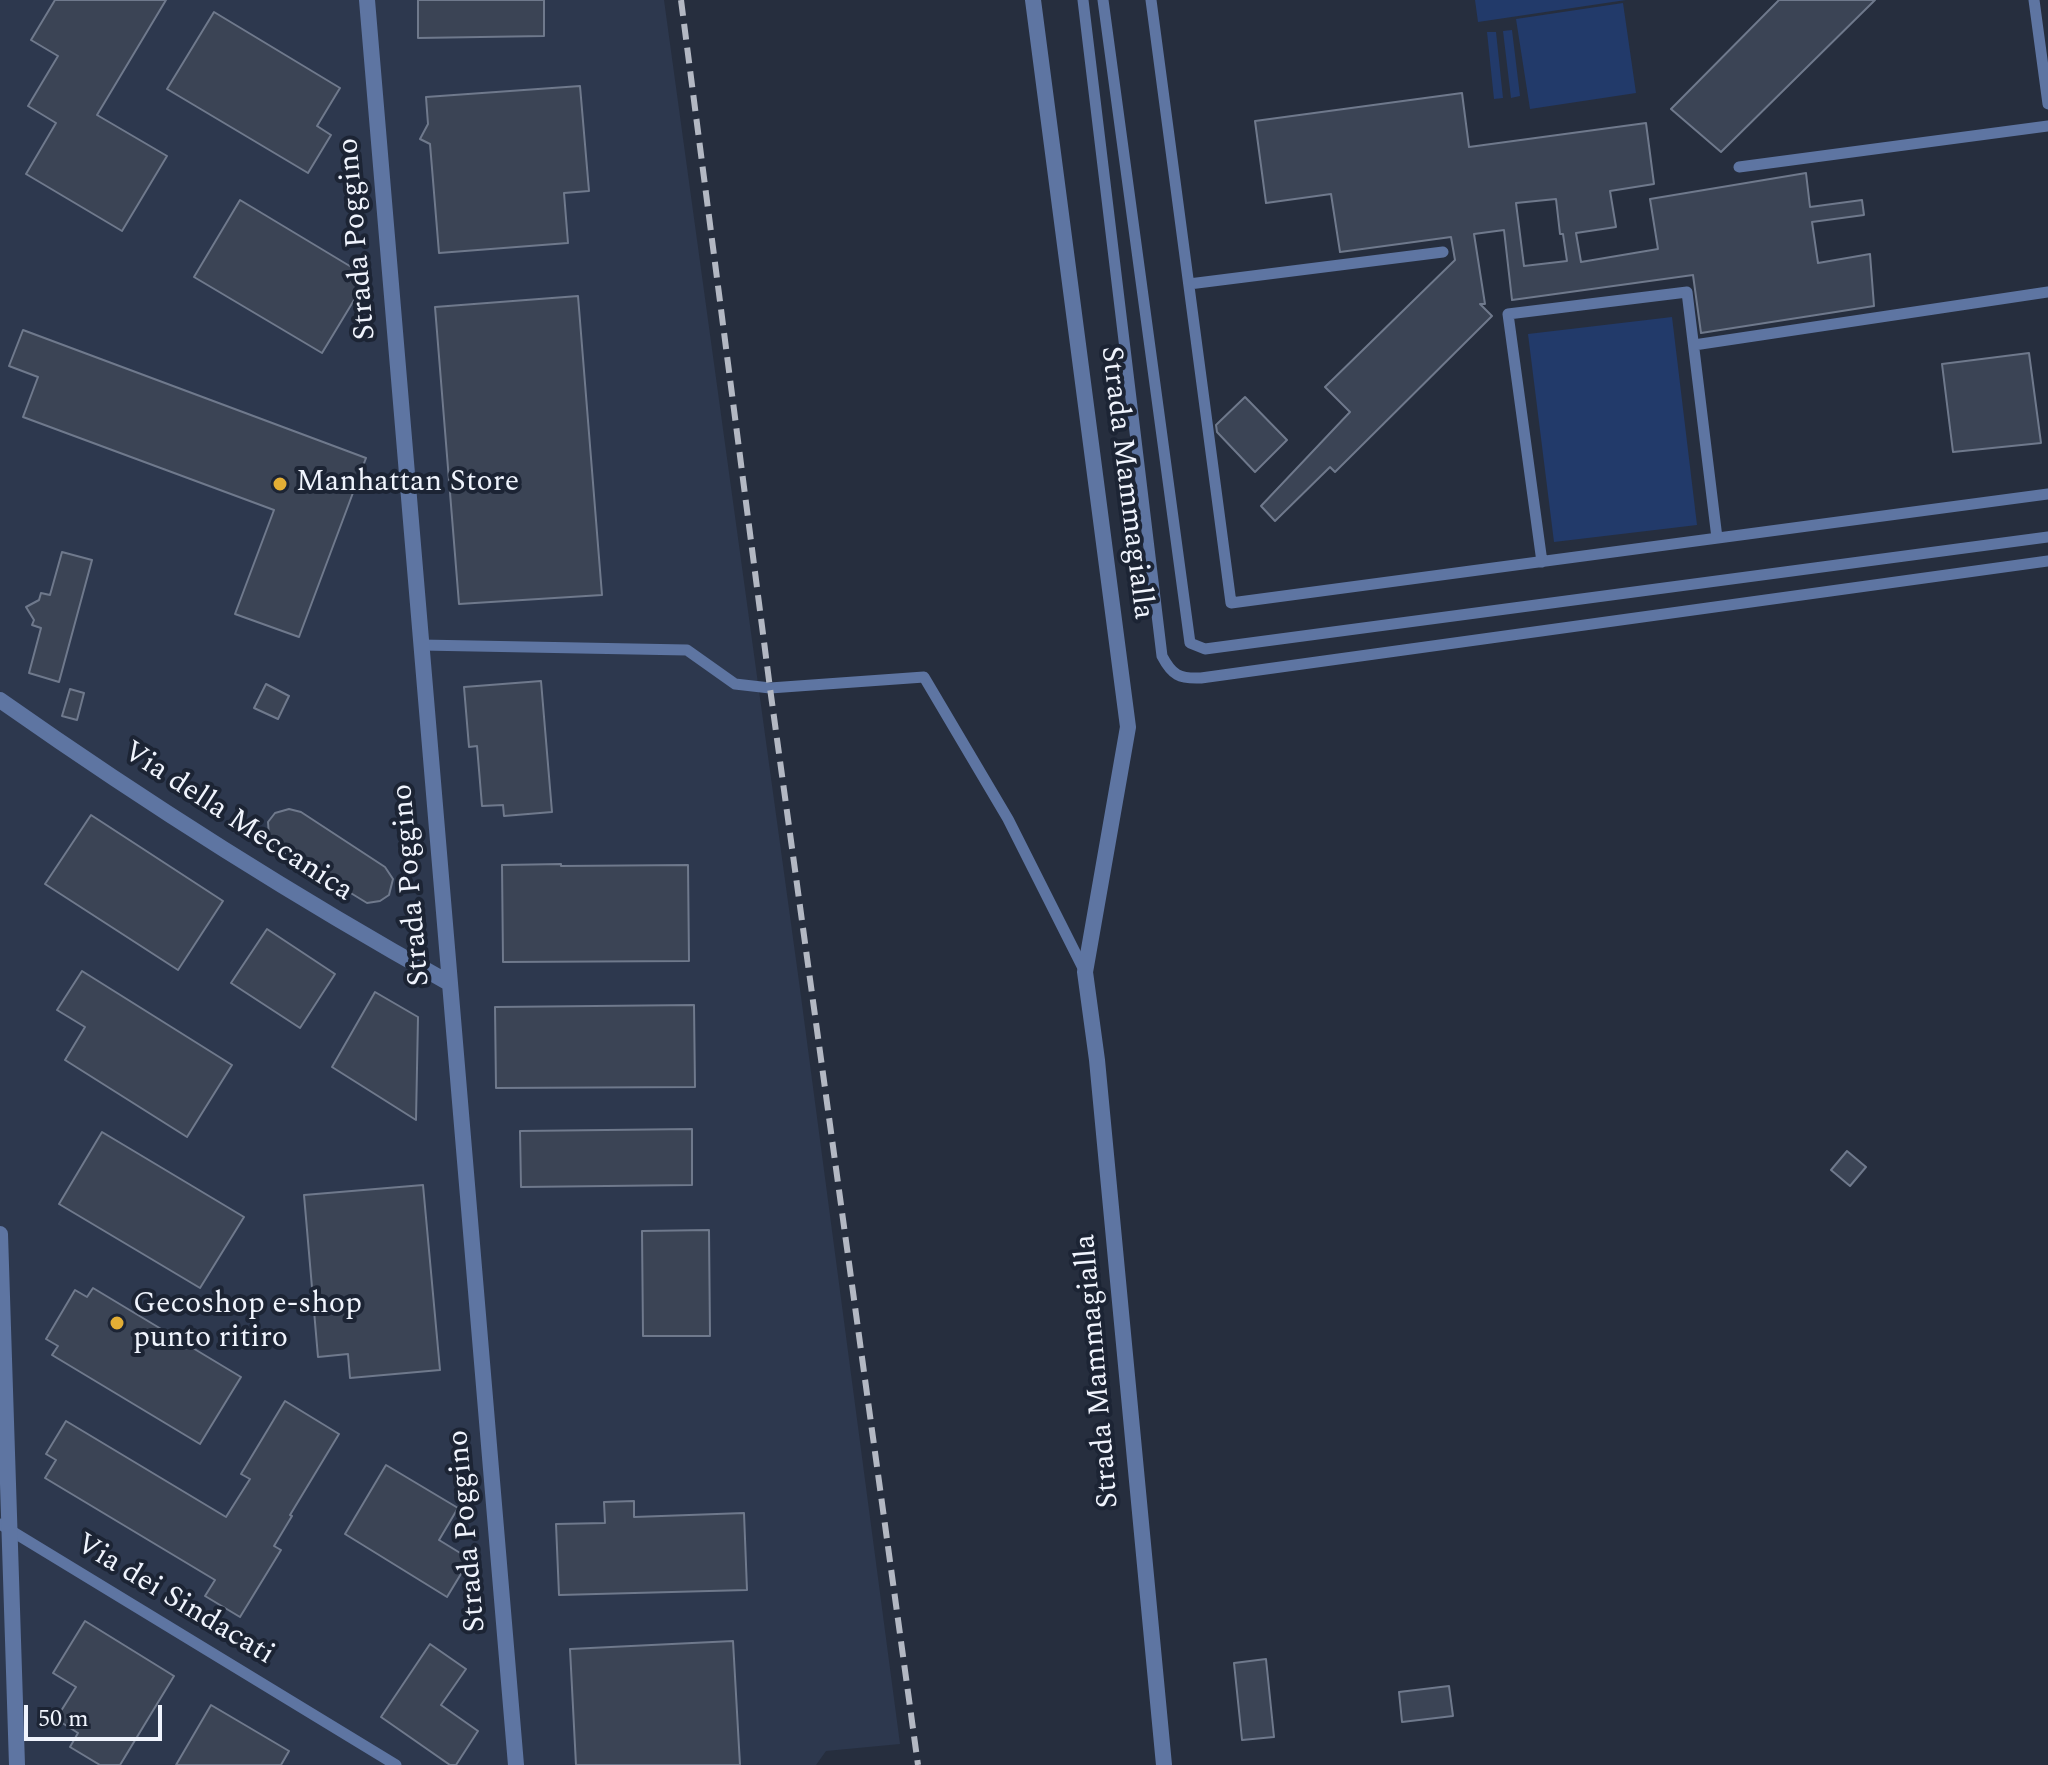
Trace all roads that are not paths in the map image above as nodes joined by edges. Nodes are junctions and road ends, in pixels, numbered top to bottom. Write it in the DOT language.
graph roads {
  1 [pos="367,0"];
  2 [pos="1033,0"];
  3 [pos="1083,0"];
  4 [pos="1103,0"];
  5 [pos="1151,0"];
  6 [pos="2034,0"];
  7 [pos="2048,104"];
  8 [pos="2048,126"];
  9 [pos="1739,167"];
  10 [pos="1443,252"];
  11 [pos="1189,284"];
  12 [pos="2048,292"];
  13 [pos="1694,345"];
  14 [pos="2048,494"];
  15 [pos="2048,537"];
  16 [pos="1717,538"];
  17 [pos="2048,561"];
  18 [pos="1542,562"];
  19 [pos="421,645"];
  20 [pos="0,700"];
  21 [pos="1085,972"];
  22 [pos="449,983"];
  23 [pos="0,1234"];
  24 [pos="4,1526"];
  25 [pos="17,1765"];
  26 [pos="396,1765"];
  27 [pos="516,1765"];
  28 [pos="1164,1765"];
  1 -- 19 [label="street, Strada Poggino"];
  2 -- 21 [label="street, Strada Mammagialla"];
  3 -- 17 [label="lane"];
  4 -- 15 [label="lane"];
  5 -- 11 [label="lane"];
  6 -- 7 [label="lane"];
  8 -- 9 [label="lane"];
  10 -- 11 [label="lane"];
  11 -- 18 [label="lane"];
  12 -- 13 [label="lane"];
  13 -- 16 [label="lane"];
  13 -- 18 [label="lane"];
  14 -- 16 [label="lane"];
  16 -- 18 [label="lane"];
  19 -- 21 [label="lane, Strada Mammagialla"];
  19 -- 22 [label="street, Strada Poggino"];
  20 -- 22 [label="street, Via della Meccanica"];
  21 -- 28 [label="street, Strada Mammagialla"];
  22 -- 27 [label="street, Strada Poggino"];
  23 -- 24 [label="street"];
  24 -- 25 [label="street"];
  24 -- 26 [label="lane, Via dei Sindacati"];
}
